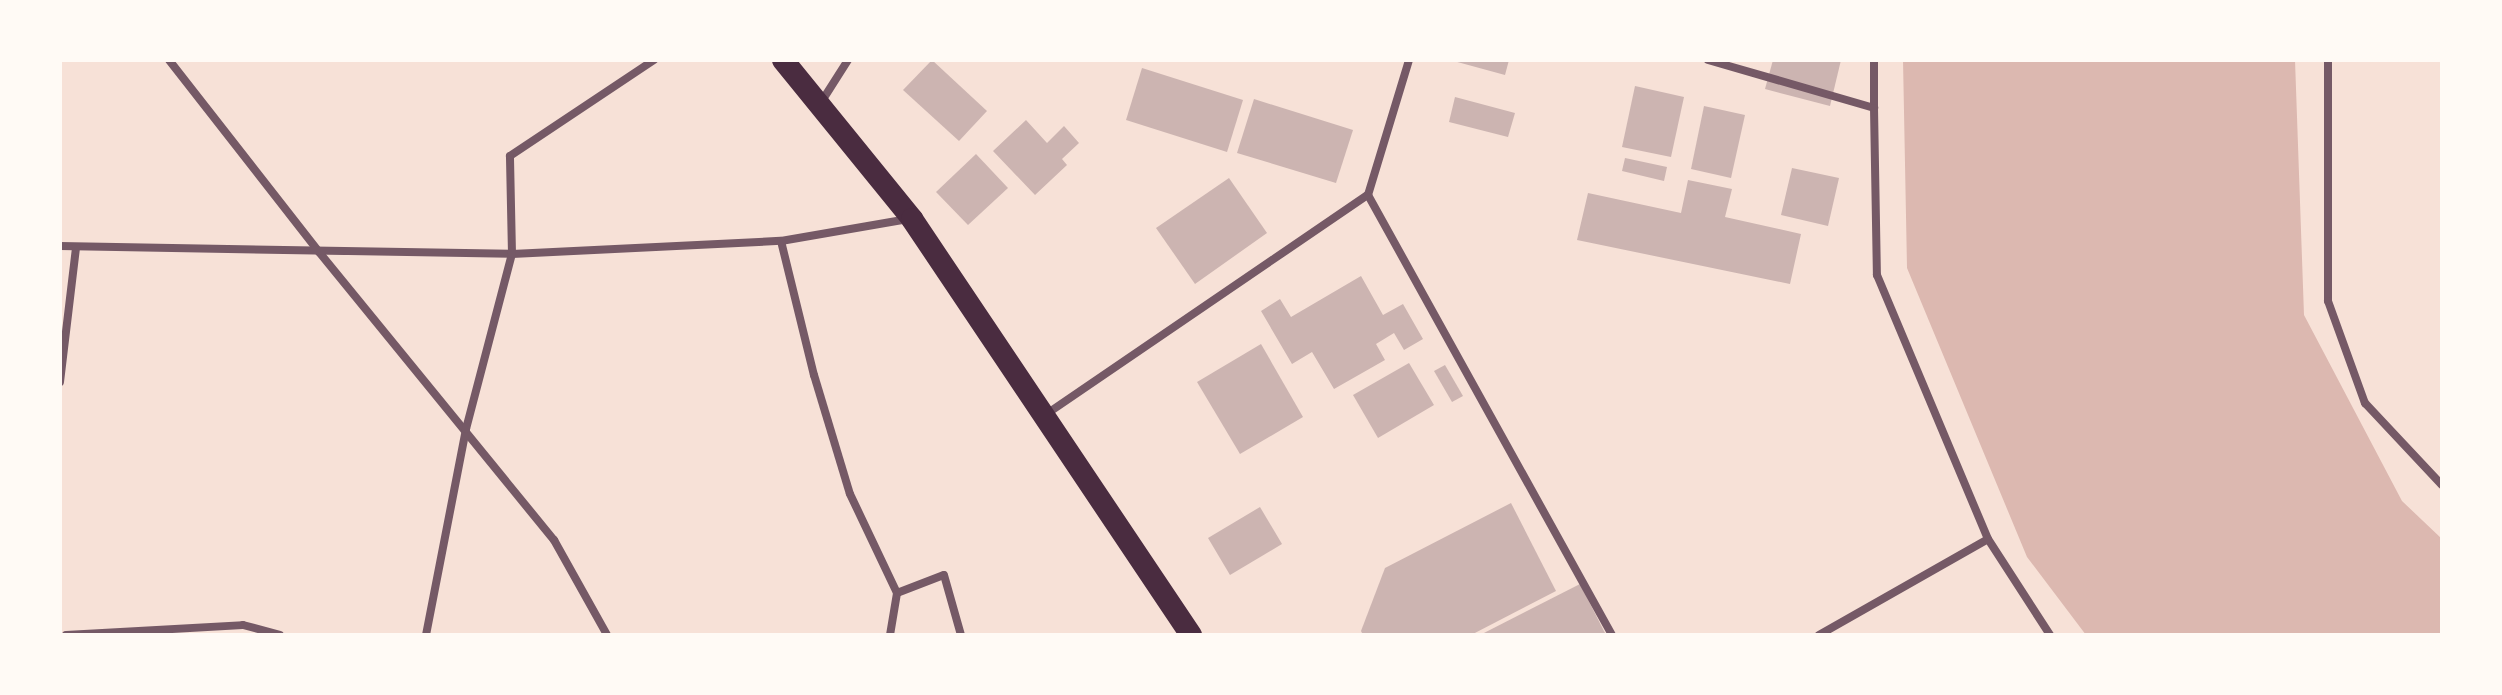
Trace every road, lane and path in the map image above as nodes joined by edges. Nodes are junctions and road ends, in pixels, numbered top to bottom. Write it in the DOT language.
graph roads {
  1 [pos="169,60"];
  2 [pos="654,60"];
  3 [pos="783,60"];
  4 [pos="848,60"];
  5 [pos="1409,60"];
  6 [pos="1708,60"];
  7 [pos="1874,60"];
  8 [pos="2328,60"];
  9 [pos="820,105"];
  10 [pos="1874,108"];
  11 [pos="1368,195"];
  12 [pos="912,219"];
  13 [pos="781,241"];
  14 [pos="60,246"];
  15 [pos="76,247"];
  16 [pos="319,252"];
  17 [pos="512,254"];
  18 [pos="60,382"];
  19 [pos="1044,415"];
  20 [pos="466,429"];
  21 [pos="2442,485"];
  22 [pos="1988,539"];
  23 [pos="897,593"];
  24 [pos="66,635"];
  25 [pos="280,635"];
  26 [pos="426,635"];
  27 [pos="607,635"];
  28 [pos="890,635"];
  29 [pos="961,635"];
  30 [pos="1191,635"];
  31 [pos="1612,635"];
  32 [pos="1819,635"];
  33 [pos="2050,635"];
  1 -- 16 [label="street"];
  2 -- 17 [label="street"];
  3 -- 9 [label="highway"];
  4 -- 9 [label="street"];
  5 -- 11 [label="street"];
  6 -- 10 [label="street"];
  7 -- 10 [label="street"];
  8 -- 21 [label="street"];
  9 -- 12 [label="highway"];
  10 -- 22 [label="street"];
  11 -- 19 [label="street"];
  11 -- 31 [label="street"];
  12 -- 13 [label="street"];
  12 -- 19 [label="highway"];
  13 -- 17 [label="street"];
  13 -- 23 [label="street"];
  14 -- 15 [label="street"];
  15 -- 16 [label="street"];
  15 -- 18 [label="street"];
  16 -- 17 [label="street"];
  16 -- 20 [label="street"];
  17 -- 20 [label="street"];
  19 -- 30 [label="highway"];
  20 -- 26 [label="street"];
  20 -- 27 [label="street"];
  22 -- 32 [label="street"];
  22 -- 33 [label="street"];
  23 -- 28 [label="street"];
  23 -- 29 [label="street"];
  24 -- 25 [label="street"];
}
